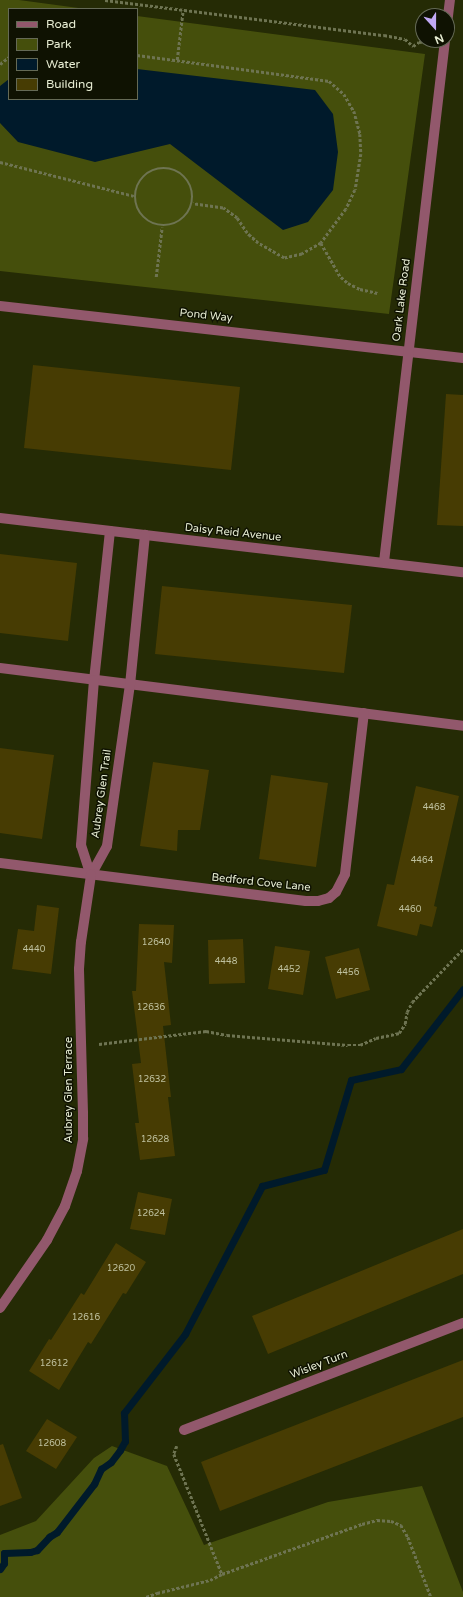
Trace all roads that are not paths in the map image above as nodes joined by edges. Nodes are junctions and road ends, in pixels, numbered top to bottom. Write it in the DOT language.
graph roads {
  1 [pos="444,48"];
  2 [pos="0,306"];
  3 [pos="408,351"];
  4 [pos="463,358"];
  5 [pos="0,518"];
  6 [pos="110,531"];
  7 [pos="145,535"];
  8 [pos="384,562"];
  9 [pos="463,572"];
  10 [pos="0,668"];
  11 [pos="94,680"];
  12 [pos="130,685"];
  13 [pos="364,714"];
  14 [pos="463,726"];
  15 [pos="0,863"];
  16 [pos="91,875"];
  17 [pos="0,1308"];
  18 [pos="463,1323"];
  19 [pos="184,1430"];
  1 -- 3 [label="street, Oark Lake Road"];
  2 -- 3 [label="street, Pond Way"];
  3 -- 4 [label="street, Pond Way"];
  3 -- 8 [label="street, Oark Lake Road"];
  5 -- 6 [label="street, Daisy Reid Avenue"];
  6 -- 7 [label="street, Daisy Reid Avenue"];
  6 -- 11 [label="street, Aubrey Glen Trail"];
  7 -- 8 [label="street, Daisy Reid Avenue"];
  7 -- 12 [label="street, Aubrey Glen Trail"];
  8 -- 9 [label="street, Daisy Reid Avenue"];
  10 -- 11 [label="street"];
  11 -- 12 [label="street"];
  11 -- 16 [label="street, Aubrey Glen Trail"];
  12 -- 13 [label="street"];
  12 -- 16 [label="street, Aubrey Glen Trail"];
  13 -- 14 [label="street"];
  13 -- 16 [label="street, Bedford Cove Lane"];
  15 -- 16 [label="street, Bedford Cove Lane"];
  16 -- 17 [label="street, Aubrey Glen Terrace"];
  18 -- 19 [label="street, Wisley Turn"];
}
